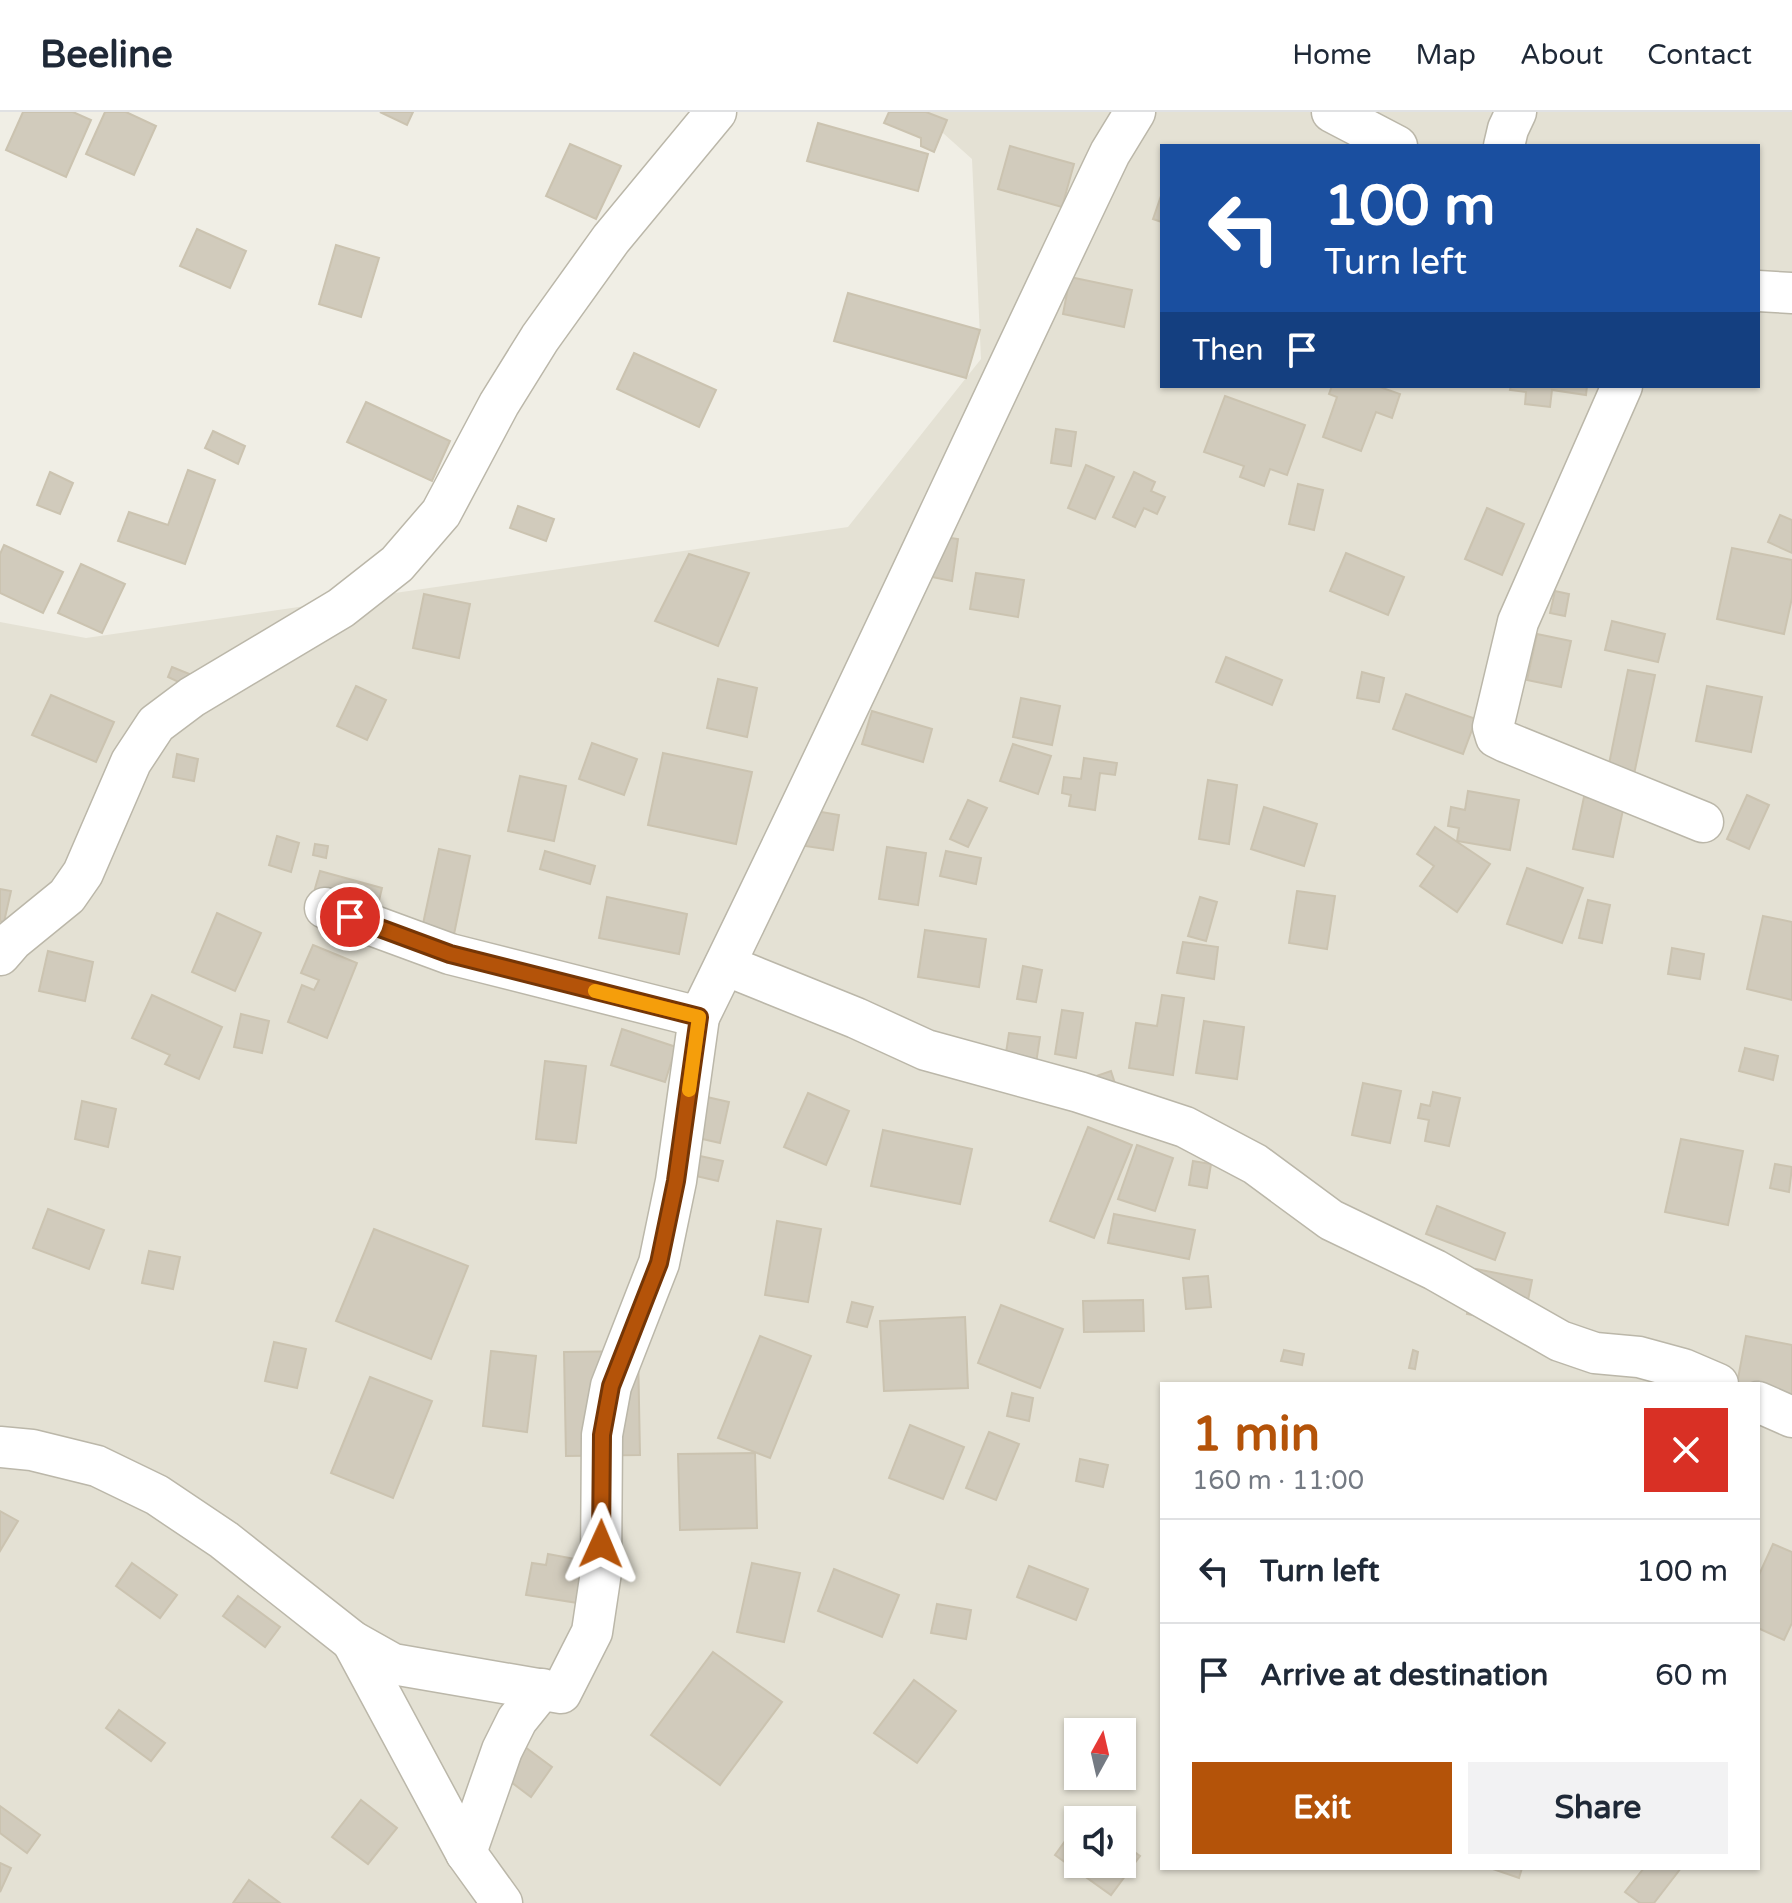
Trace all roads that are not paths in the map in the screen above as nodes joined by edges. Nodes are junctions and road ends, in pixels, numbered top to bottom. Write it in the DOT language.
graph roads {
  1 [pos="716,112"];
  2 [pos="1135,112"];
  3 [pos="1332,112"];
  4 [pos="1516,112"];
  5 [pos="1393,144"];
  6 [pos="1504,144"];
  7 [pos="1760,291"];
  8 [pos="1792,293"];
  9 [pos="1621,388"];
  10 [pos="1703,822"];
  11 [pos="325,908"];
  12 [pos="0,955"];
  13 [pos="725,965"];
  14 [pos="699,1017"];
  15 [pos="1713,1382"];
  16 [pos="1760,1403"];
  17 [pos="1792,1417"];
  18 [pos="0,1447"];
  19 [pos="352,1641"];
  20 [pos="542,1689"];
  21 [pos="466,1853"];
  22 [pos="502,1903"];
  1 -- 12 [label="street"];
  2 -- 13 [label="street"];
  3 -- 5 [label="street"];
  4 -- 6 [label="street"];
  7 -- 8 [label="street"];
  9 -- 10 [label="street"];
  11 -- 14 [label="street"];
  13 -- 14 [label="street"];
  13 -- 15 [label="street"];
  14 -- 20 [label="street"];
  16 -- 17 [label="street"];
  18 -- 19 [label="street"];
  19 -- 20 [label="street"];
  19 -- 21 [label="street"];
  20 -- 21 [label="street"];
  21 -- 22 [label="street"];
}
